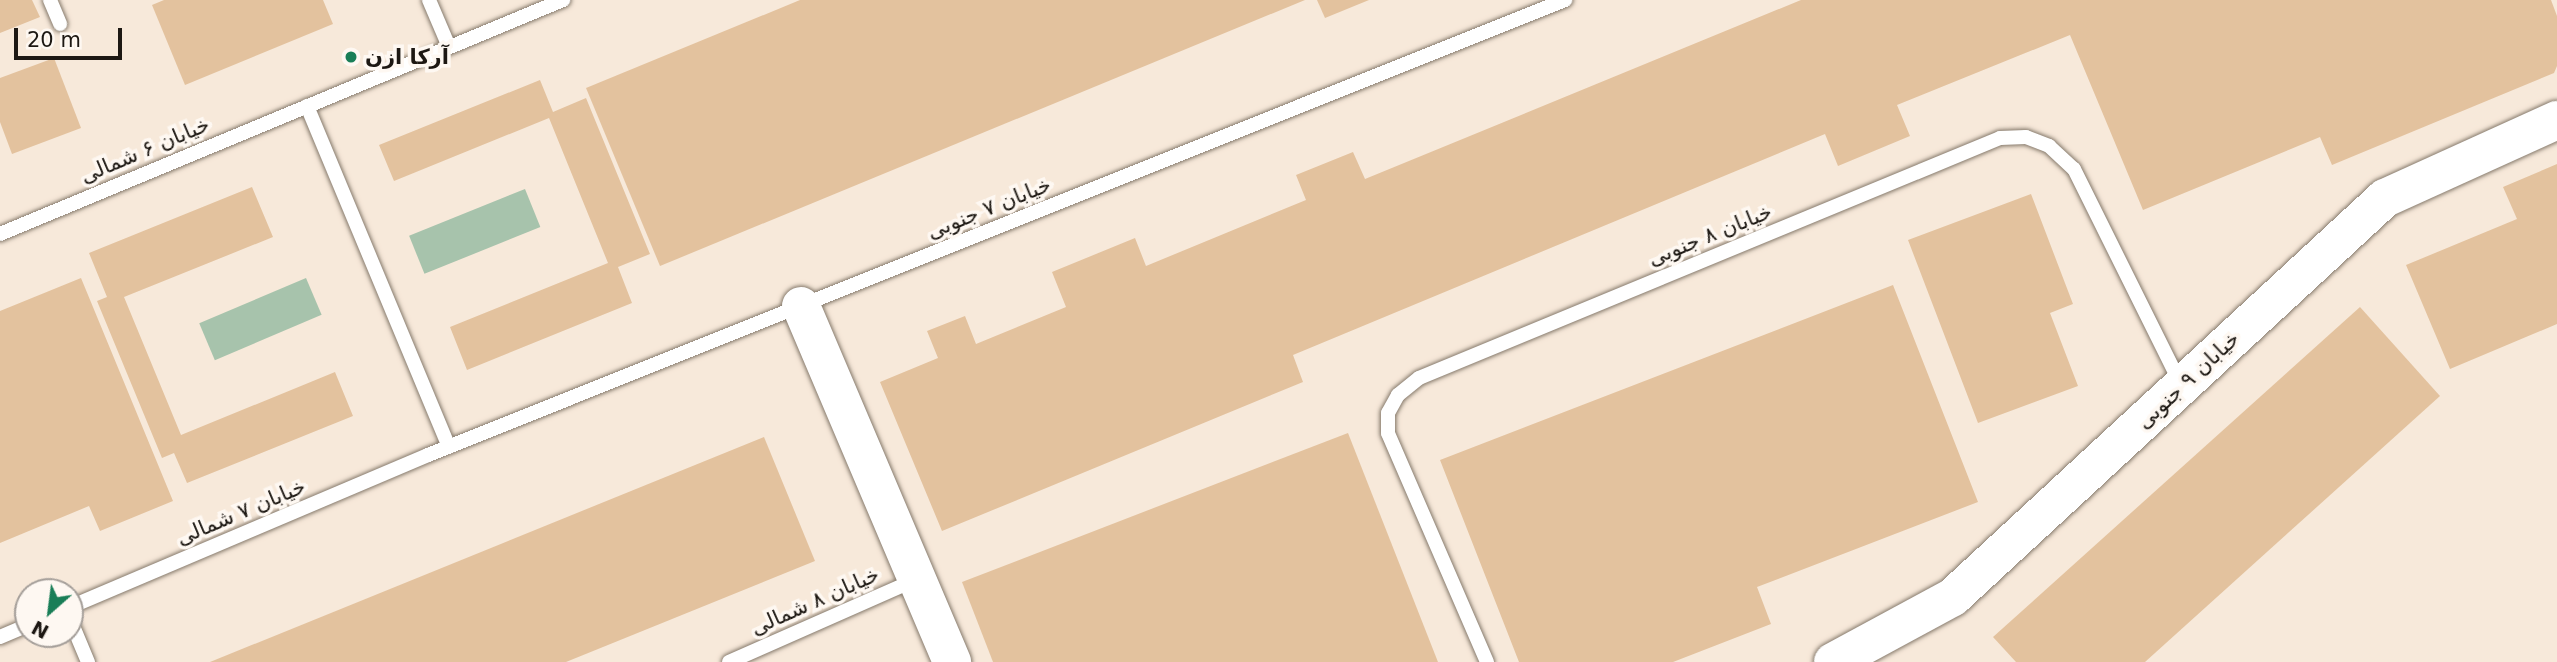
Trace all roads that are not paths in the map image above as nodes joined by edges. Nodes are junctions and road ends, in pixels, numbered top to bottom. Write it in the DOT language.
graph roads {
  1 [pos="50,0"];
  2 [pos="429,0"];
  3 [pos="563,0"];
  4 [pos="1565,0"];
  5 [pos="60,24"];
  6 [pos="449,47"];
  7 [pos="307,106"];
  8 [pos="2557,120"];
  9 [pos="0,234"];
  10 [pos="801,306"];
  11 [pos="2181,386"];
  12 [pos="449,447"];
  13 [pos="428,455"];
  14 [pos="917,579"];
  15 [pos="84,601"];
  16 [pos="729,662"];
  17 [pos="952,662"];
  18 [pos="1487,662"];
  19 [pos="1833,662"];
  1 -- 5 [label="lane"];
  2 -- 6 [label="lane"];
  3 -- 6 [label="lane, خیابان ۶ شمالی"];
  4 -- 10 [label="lane, خیابان ۷ جنوبی"];
  6 -- 7 [label="lane, خیابان ۶ شمالی"];
  7 -- 9 [label="lane, خیابان ۶ شمالی"];
  7 -- 12 [label="lane"];
  8 -- 11 [label="street, خیابان ۹ جنوبی"];
  10 -- 12 [label="lane, خیابان ۷ جنوبی"];
  10 -- 14 [label="street"];
  11 -- 18 [label="lane, خیابان ۸ جنوبی"];
  11 -- 19 [label="street, خیابان ۹ جنوبی"];
  12 -- 13 [label="lane, خیابان ۷ جنوبی"];
  13 -- 15 [label="lane, خیابان ۷ شمالی"];
  14 -- 16 [label="lane, خیابان ۸ شمالی"];
  14 -- 17 [label="street"];
}
